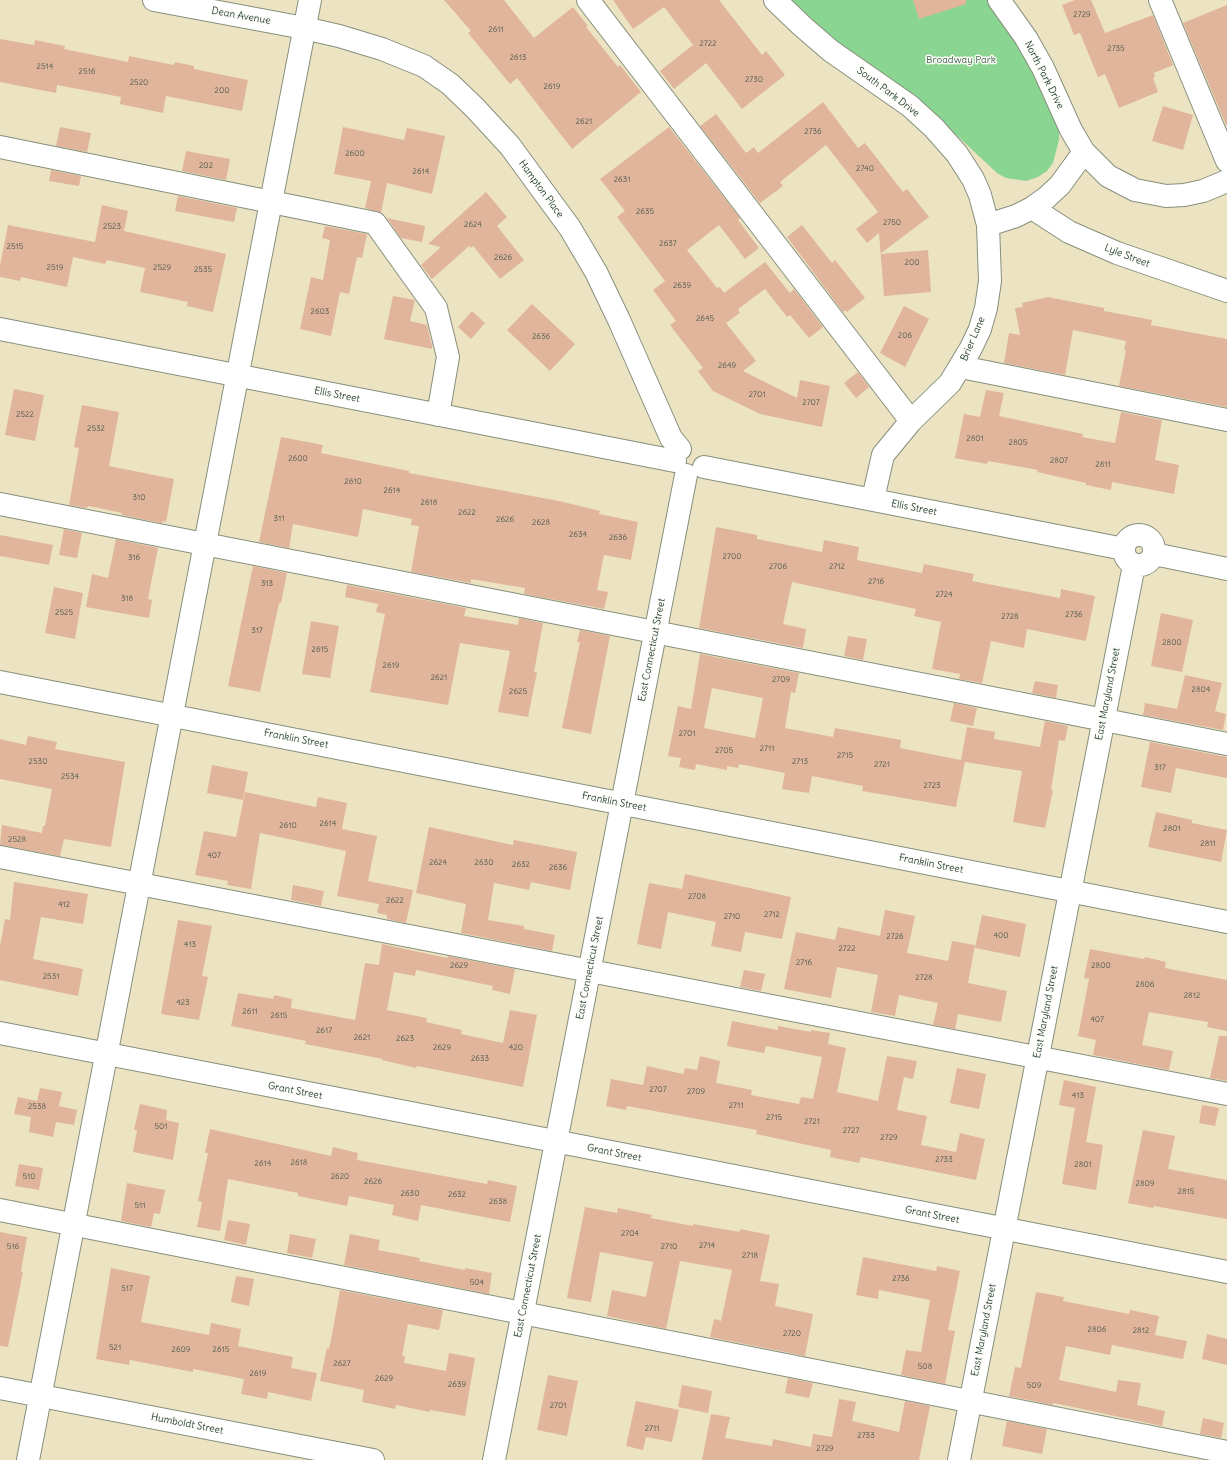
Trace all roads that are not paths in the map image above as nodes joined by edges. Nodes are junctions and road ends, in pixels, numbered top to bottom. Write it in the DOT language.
graph roads {
  1 [pos="154,0"];
  2 [pos="310,0"];
  3 [pos="588,0"];
  4 [pos="775,0"];
  5 [pos="999,0"];
  6 [pos="1160,0"];
  7 [pos="304,28"];
  8 [pos="0,147"];
  9 [pos="1084,152"];
  10 [pos="1227,161"];
  11 [pos="1227,182"];
  12 [pos="271,202"];
  13 [pos="1032,208"];
  14 [pos="988,225"];
  15 [pos="1227,291"];
  16 [pos="0,330"];
  17 [pos="961,367"];
  18 [pos="237,376"];
  19 [pos="438,415"];
  20 [pos="1227,420"];
  21 [pos="911,421"];
  22 [pos="686,463"];
  23 [pos="872,500"];
  24 [pos="0,504"];
  25 [pos="205,544"];
  26 [pos="1129,557"];
  27 [pos="1227,569"];
  28 [pos="655,632"];
  29 [pos="0,682"];
  30 [pos="172,715"];
  31 [pos="1104,720"];
  32 [pos="1227,744"];
  33 [pos="622,803"];
  34 [pos="0,857"];
  35 [pos="140,883"];
  36 [pos="1070,891"];
  37 [pos="1227,922"];
  38 [pos="589,970"];
  39 [pos="0,1033"];
  40 [pos="106,1054"];
  41 [pos="1038,1057"];
  42 [pos="1227,1094"];
  43 [pos="556,1142"];
  44 [pos="0,1210"];
  45 [pos="74,1225"];
  46 [pos="1004,1229"];
  47 [pos="1227,1272"];
  48 [pos="522,1313"];
  49 [pos="0,1388"];
  50 [pos="41,1395"];
  51 [pos="971,1401"];
  52 [pos="1227,1452"];
  53 [pos="28,1460"];
  54 [pos="373,1460"];
  55 [pos="494,1460"];
  56 [pos="959,1460"];
  1 -- 7 [label="street, Dean Avenue"];
  2 -- 7 [label="street"];
  3 -- 21 [label="street"];
  4 -- 14 [label="street, South Park Drive"];
  5 -- 9 [label="street, North Park Drive"];
  6 -- 10 [label="street"];
  7 -- 12 [label="street"];
  7 -- 22 [label="street, Hampton Place"];
  8 -- 12 [label="street"];
  9 -- 11 [label="street, North Park Drive"];
  9 -- 13 [label="street"];
  12 -- 18 [label="street"];
  12 -- 19 [label="street"];
  13 -- 14 [label="street"];
  13 -- 15 [label="street, Lyle Street"];
  14 -- 17 [label="street, Brier Lane"];
  16 -- 18 [label="street, Ellis Street"];
  17 -- 20 [label="street"];
  17 -- 21 [label="street, Brier Lane"];
  18 -- 19 [label="street, Ellis Street"];
  18 -- 25 [label="street"];
  19 -- 22 [label="street, Ellis Street"];
  21 -- 23 [label="street, Brier Lane"];
  22 -- 23 [label="street, Ellis Street"];
  22 -- 28 [label="street, East Connecticut Street"];
  23 -- 26 [label="street, Ellis Street"];
  24 -- 25 [label="street"];
  25 -- 28 [label="street"];
  25 -- 30 [label="street"];
  26 -- 27 [label="street"];
  26 -- 31 [label="street, East Maryland Street"];
  28 -- 31 [label="street"];
  28 -- 33 [label="street, East Connecticut Street"];
  29 -- 30 [label="street, Franklin Street"];
  30 -- 33 [label="street, Franklin Street"];
  30 -- 35 [label="street"];
  31 -- 32 [label="street"];
  31 -- 36 [label="street, East Maryland Street"];
  33 -- 36 [label="street, Franklin Street"];
  33 -- 38 [label="street, East Connecticut Street"];
  34 -- 35 [label="street"];
  35 -- 38 [label="street"];
  35 -- 40 [label="street"];
  36 -- 37 [label="street, Franklin Street"];
  36 -- 41 [label="street, East Maryland Street"];
  38 -- 41 [label="street"];
  38 -- 43 [label="street, East Connecticut Street"];
  39 -- 40 [label="street, Grant Street"];
  40 -- 43 [label="street, Grant Street"];
  40 -- 45 [label="street"];
  41 -- 42 [label="street"];
  41 -- 46 [label="street, East Maryland Street"];
  43 -- 46 [label="street, Grant Street"];
  43 -- 48 [label="street, East Connecticut Street"];
  44 -- 45 [label="street"];
  45 -- 48 [label="street"];
  45 -- 50 [label="street"];
  46 -- 47 [label="street, Grant Street"];
  46 -- 51 [label="street, East Maryland Street"];
  48 -- 51 [label="street"];
  48 -- 55 [label="street, East Connecticut Street"];
  49 -- 50 [label="street, Humboldt Street"];
  50 -- 53 [label="street"];
  50 -- 54 [label="street, Humboldt Street"];
  51 -- 52 [label="street"];
  51 -- 56 [label="street, East Maryland Street"];
}
